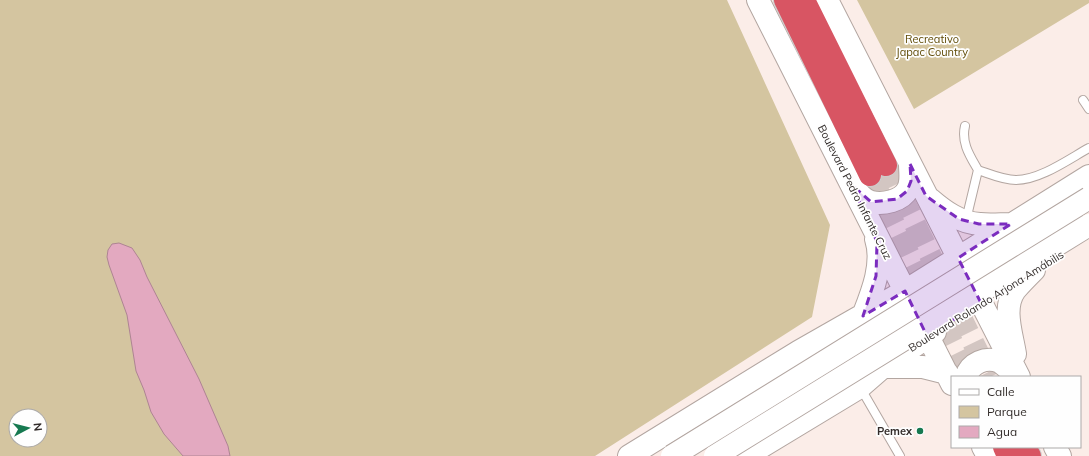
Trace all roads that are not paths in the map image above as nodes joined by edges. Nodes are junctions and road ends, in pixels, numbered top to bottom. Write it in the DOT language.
graph roads {
  1 [pos="758,0"];
  2 [pos="785,0"];
  3 [pos="804,0"];
  4 [pos="827,0"];
  5 [pos="1083,100"];
  6 [pos="1089,109"];
  7 [pos="965,126"];
  8 [pos="1089,148"];
  9 [pos="910,164"];
  10 [pos="978,170"];
  11 [pos="869,175"];
  12 [pos="1089,176"];
  13 [pos="926,196"];
  14 [pos="1089,198"];
  15 [pos="870,221"];
  16 [pos="966,221"];
  17 [pos="1011,224"];
  18 [pos="1089,225"];
  19 [pos="1089,236"];
  20 [pos="958,258"];
  21 [pos="1034,270"];
  22 [pos="905,291"];
  23 [pos="981,303"];
  24 [pos="863,316"];
  25 [pos="927,336"];
  26 [pos="883,367"];
  27 [pos="954,376"];
  28 [pos="958,376"];
  29 [pos="1018,376"];
  30 [pos="951,377"];
  31 [pos="860,386"];
  32 [pos="629,456"];
  33 [pos="672,456"];
  34 [pos="715,456"];
  35 [pos="746,456"];
  36 [pos="900,456"];
  1 -- 11 [label="street, Boulevard Pedro Infante Cruz"];
  2 -- 11 [label="highway, Boulevard Pedro Infante Cruz"];
  3 -- 11 [label="highway, Boulevard Pedro Infante Cruz"];
  4 -- 9 [label="street"];
  5 -- 6 [label="lane"];
  7 -- 10 [label="lane"];
  8 -- 10 [label="lane"];
  9 -- 11 [label="street"];
  9 -- 13 [label="street"];
  10 -- 16 [label="lane"];
  11 -- 15 [label="street, Boulevard Pedro Infante Cruz"];
  12 -- 17 [label="street"];
  13 -- 16 [label="street"];
  13 -- 20 [label="street"];
  14 -- 33 [label="street, bridge"];
  15 -- 22 [label="street, Boulevard Pedro Infante Cruz"];
  15 -- 24 [label="street"];
  16 -- 17 [label="street"];
  17 -- 20 [label="street"];
  18 -- 34 [label="street, bridge"];
  19 -- 21 [label="street, Boulevard Rolando Arjona Amábilis"];
  20 -- 22 [label="street"];
  20 -- 23 [label="street"];
  21 -- 23 [label="street, Boulevard Rolando Arjona Amábilis"];
  21 -- 29 [label="street"];
  22 -- 24 [label="street"];
  22 -- 25 [label="street, Boulevard Pedro Infante Cruz"];
  23 -- 25 [label="street, Boulevard Rolando Arjona Amábilis"];
  23 -- 29 [label="street"];
  24 -- 32 [label="street"];
  25 -- 26 [label="street, Boulevard Rolando Arjona Amábilis"];
  25 -- 27 [label="street, Boulevard Pedro Infante Cruz"];
  26 -- 30 [label="street"];
  26 -- 31 [label="street, Boulevard Rolando Arjona Amábilis"];
  28 -- 29 [label="street"];
  31 -- 35 [label="street, Boulevard Rolando Arjona Amábilis"];
  31 -- 36 [label="lane"];
}
